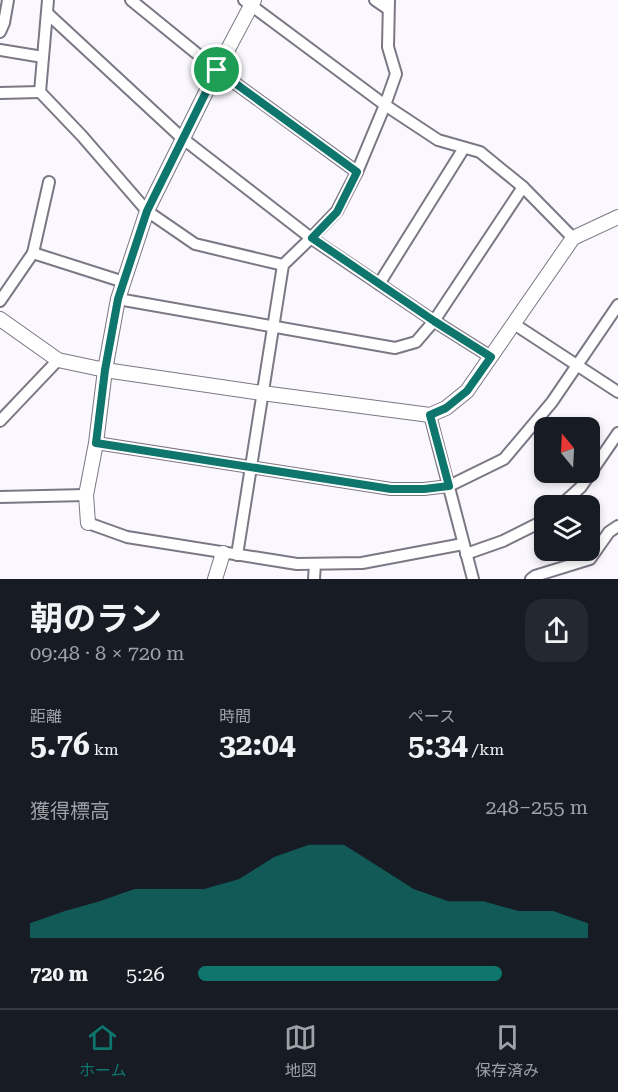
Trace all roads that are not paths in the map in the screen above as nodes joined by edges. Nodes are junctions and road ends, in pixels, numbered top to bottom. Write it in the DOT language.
graph roads {
  1 [pos="8,0"];
  2 [pos="48,0"];
  3 [pos="131,0"];
  4 [pos="375,0"];
  5 [pos="250,2"];
  6 [pos="388,4"];
  7 [pos="47,13"];
  8 [pos="0,32"];
  9 [pos="0,50"];
  10 [pos="43,57"];
  11 [pos="217,70"];
  12 [pos="40,92"];
  13 [pos="0,93"];
  14 [pos="385,105"];
  15 [pos="182,138"];
  16 [pos="464,148"];
  17 [pos="357,172"];
  18 [pos="50,182"];
  19 [pos="523,187"];
  20 [pos="147,211"];
  21 [pos="618,217"];
  22 [pos="312,238"];
  23 [pos="573,238"];
  24 [pos="33,253"];
  25 [pos="283,265"];
  26 [pos="124,282"];
  27 [pos="379,284"];
  28 [pos="118,299"];
  29 [pos="0,301"];
  30 [pos="618,305"];
  31 [pos="0,319"];
  32 [pos="434,321"];
  33 [pos="514,324"];
  34 [pos="273,327"];
  35 [pos="491,357"];
  36 [pos="58,360"];
  37 [pos="577,366"];
  38 [pos="105,370"];
  39 [pos="618,392"];
  40 [pos="262,393"];
  41 [pos="430,415"];
  42 [pos="0,421"];
  43 [pos="618,433"];
  44 [pos="96,443"];
  45 [pos="250,467"];
  46 [pos="449,486"];
  47 [pos="86,495"];
  48 [pos="573,495"];
  49 [pos="0,497"];
  50 [pos="88,523"];
  51 [pos="534,524"];
  52 [pos="618,526"];
  53 [pos="465,549"];
  54 [pos="230,554"];
  55 [pos="315,564"];
  56 [pos="215,579"];
  57 [pos="314,579"];
  58 [pos="473,579"];
  59 [pos="531,579"];
  1 -- 8 [label="street"];
  2 -- 7 [label="street"];
  3 -- 11 [label="street"];
  4 -- 6 [label="street"];
  5 -- 11 [label="street"];
  5 -- 14 [label="street"];
  6 -- 14 [label="street"];
  7 -- 10 [label="street"];
  7 -- 15 [label="street"];
  9 -- 10 [label="street"];
  10 -- 12 [label="street"];
  11 -- 15 [label="street"];
  11 -- 17 [label="street"];
  12 -- 13 [label="street"];
  12 -- 20 [label="street"];
  14 -- 16 [label="street"];
  14 -- 17 [label="street"];
  15 -- 20 [label="street"];
  15 -- 22 [label="street"];
  16 -- 19 [label="street"];
  16 -- 27 [label="street"];
  17 -- 22 [label="street"];
  18 -- 24 [label="street"];
  19 -- 23 [label="street"];
  19 -- 32 [label="street"];
  20 -- 25 [label="street"];
  20 -- 26 [label="street"];
  21 -- 23 [label="street"];
  22 -- 25 [label="street"];
  22 -- 27 [label="street"];
  23 -- 33 [label="street"];
  24 -- 26 [label="street"];
  24 -- 29 [label="street"];
  25 -- 34 [label="street"];
  26 -- 28 [label="street"];
  27 -- 32 [label="street"];
  28 -- 34 [label="street"];
  28 -- 38 [label="street"];
  30 -- 37 [label="street"];
  31 -- 36 [label="street"];
  32 -- 34 [label="street"];
  32 -- 35 [label="street"];
  33 -- 35 [label="street"];
  33 -- 37 [label="street"];
  34 -- 40 [label="street"];
  35 -- 41 [label="street"];
  36 -- 38 [label="street"];
  36 -- 42 [label="street"];
  37 -- 39 [label="street"];
  37 -- 46 [label="street"];
  38 -- 40 [label="street"];
  38 -- 44 [label="street"];
  40 -- 41 [label="street"];
  40 -- 45 [label="street"];
  41 -- 46 [label="street"];
  43 -- 48 [label="street"];
  44 -- 45 [label="street"];
  44 -- 47 [label="street"];
  45 -- 46 [label="street"];
  45 -- 54 [label="street"];
  46 -- 53 [label="street"];
  47 -- 49 [label="street"];
  47 -- 50 [label="street"];
  50 -- 54 [label="street"];
  51 -- 53 [label="street"];
  52 -- 59 [label="street"];
  53 -- 55 [label="street"];
  53 -- 58 [label="street"];
  54 -- 55 [label="street"];
  54 -- 56 [label="street"];
  55 -- 57 [label="street"];
}
